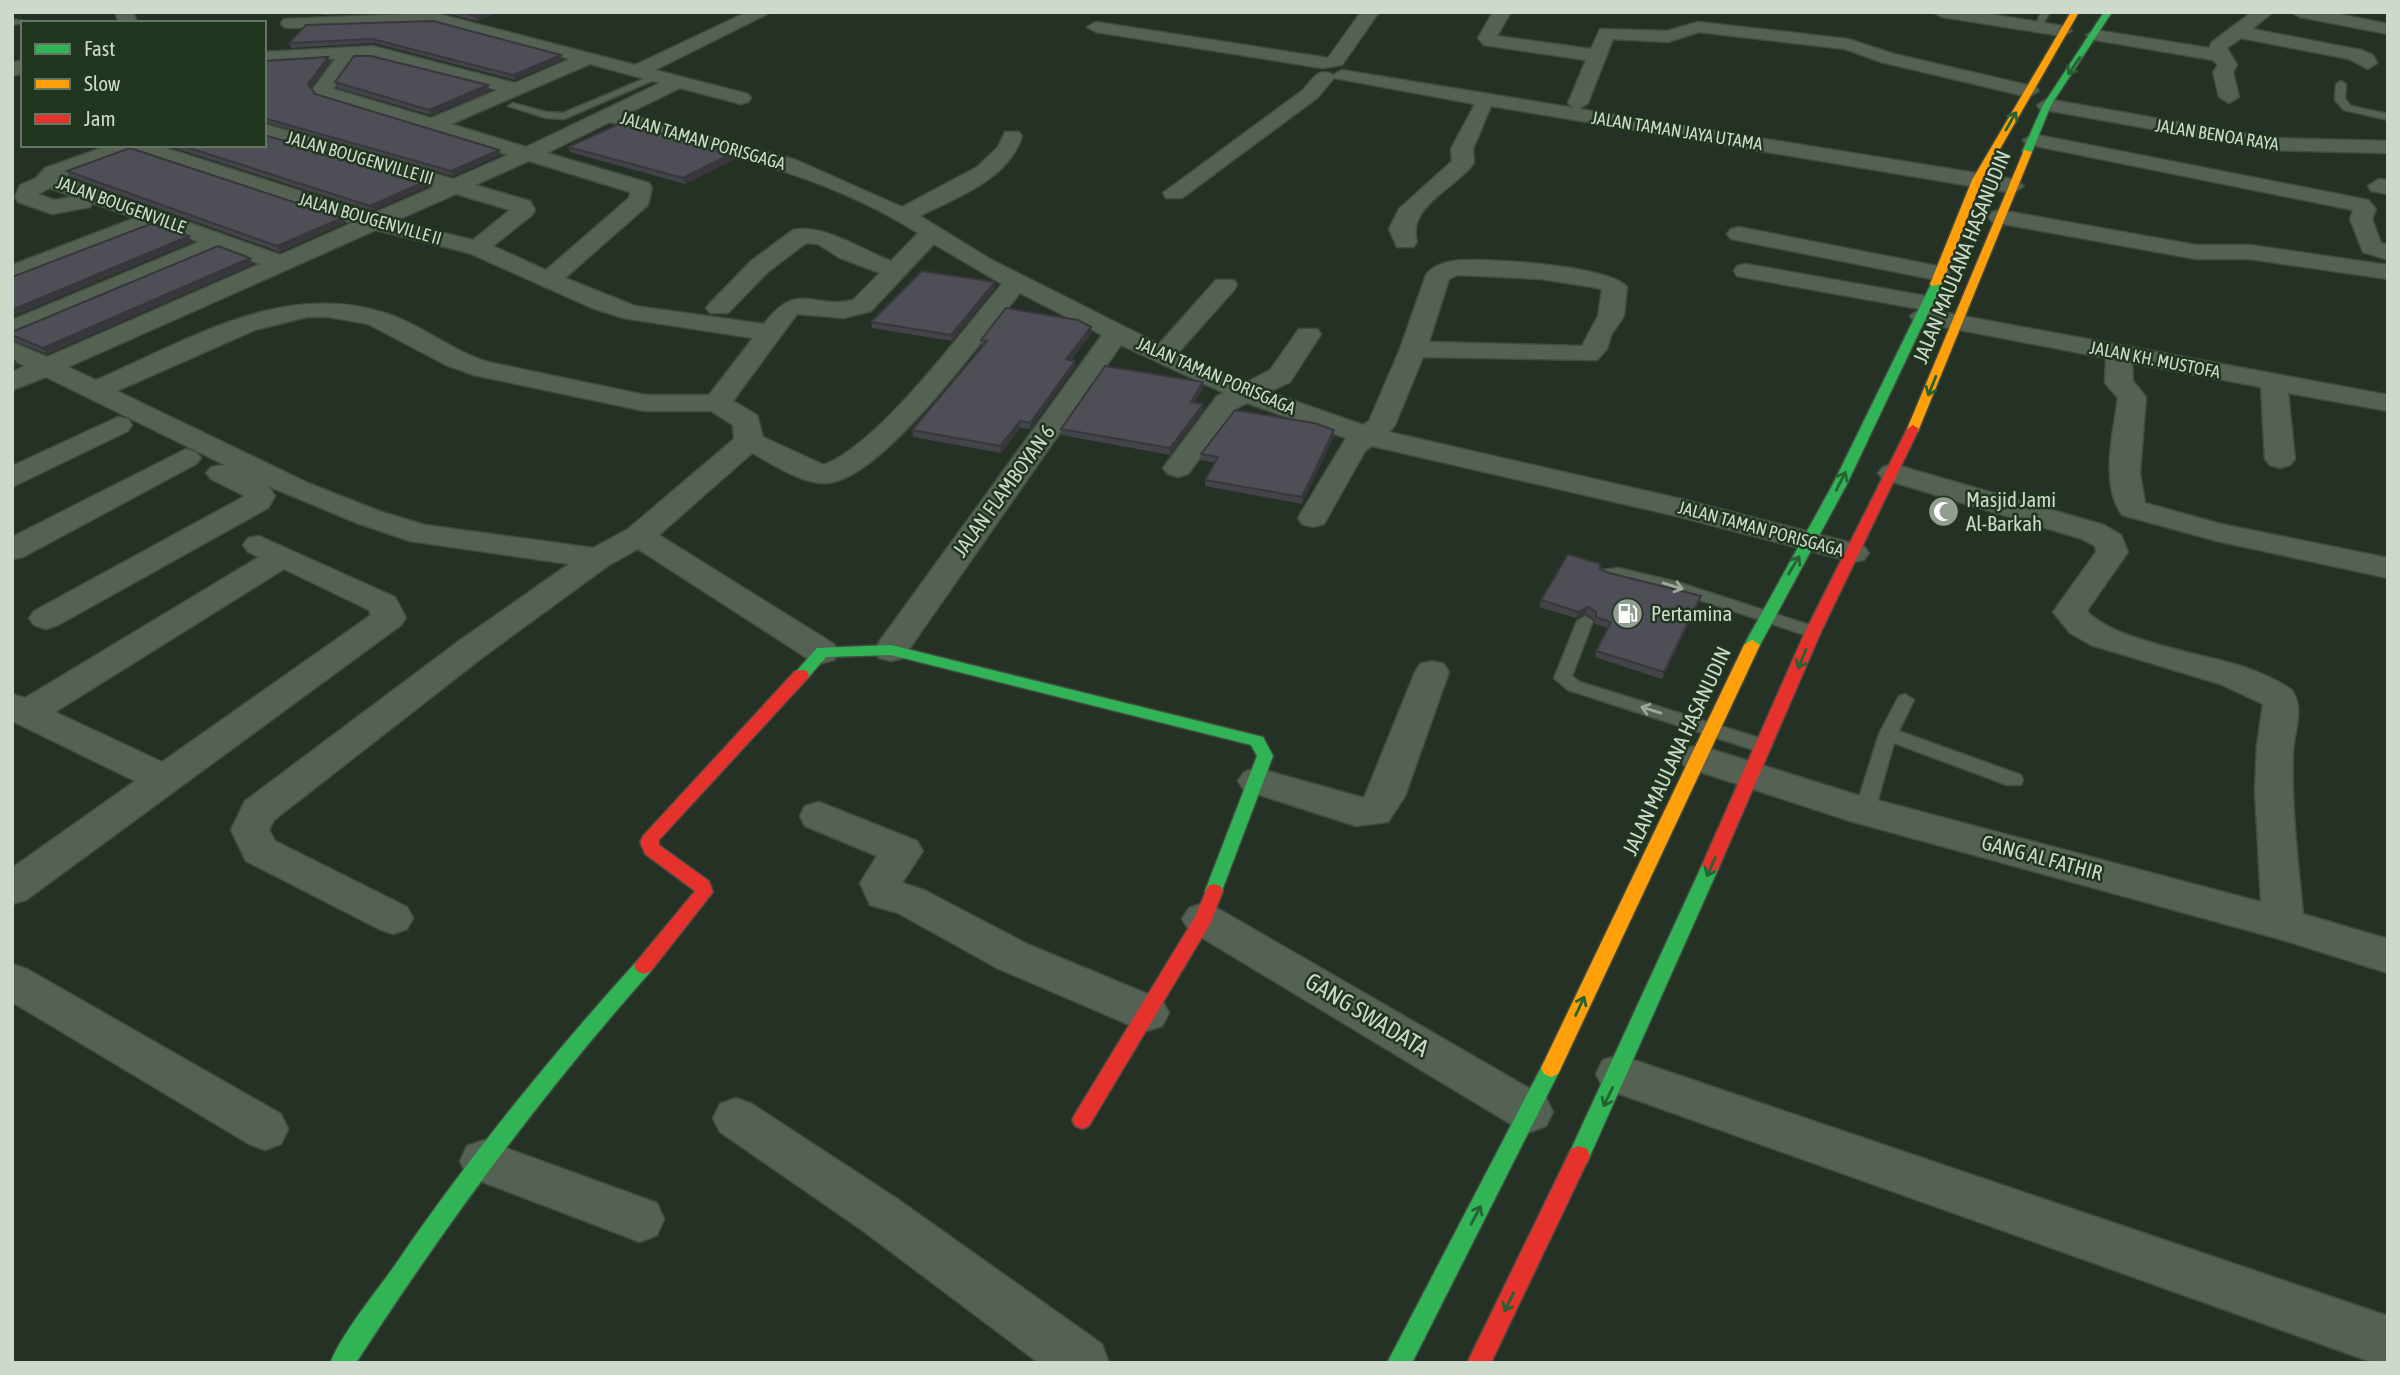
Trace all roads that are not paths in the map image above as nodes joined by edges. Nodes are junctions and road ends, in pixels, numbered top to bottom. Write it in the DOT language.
graph roads {
  1 [pos="762,12"];
  2 [pos="1115,12"];
  3 [pos="1370,12"];
  4 [pos="1502,12"];
  5 [pos="1614,12"];
  6 [pos="1942,12"];
  7 [pos="2075,12"];
  8 [pos="2108,12"];
  9 [pos="2264,12"];
  10 [pos="2300,12"];
  11 [pos="513,17"];
  12 [pos="292,18"];
  13 [pos="2042,20"];
  14 [pos="2388,29"];
  15 [pos="482,31"];
  16 [pos="2063,31"];
  17 [pos="2238,32"];
  18 [pos="1606,33"];
  19 [pos="2095,35"];
  20 [pos="349,53"];
  21 [pos="1598,55"];
  22 [pos="2219,55"];
  23 [pos="266,57"];
  24 [pos="266,58"];
  25 [pos="588,58"];
  26 [pos="2368,63"];
  27 [pos="1331,69"];
  28 [pos="644,75"];
  29 [pos="677,82"];
  30 [pos="2341,84"];
  31 [pos="2029,91"];
  32 [pos="515,97"];
  33 [pos="2229,97"];
  34 [pos="741,98"];
  35 [pos="2056,102"];
  36 [pos="1485,104"];
  37 [pos="586,108"];
  38 [pos="1564,112"];
  39 [pos="2111,112"];
  40 [pos="612,116"];
  41 [pos="2388,117"];
  42 [pos="433,125"];
  43 [pos="266,131"];
  44 [pos="1012,135"];
  45 [pos="2388,135"];
  46 [pos="2040,141"];
  47 [pos="1711,142"];
  48 [pos="126,147"];
  49 [pos="138,147"];
  50 [pos="2388,148"];
  51 [pos="530,153"];
  52 [pos="1748,153"];
  53 [pos="1980,174"];
  54 [pos="2015,180"];
  55 [pos="455,186"];
  56 [pos="1174,193"];
  57 [pos="903,216"];
  58 [pos="156,218"];
  59 [pos="2005,218"];
  60 [pos="372,222"];
  61 [pos="932,232"];
  62 [pos="1739,234"];
  63 [pos="221,241"];
  64 [pos="1405,242"];
  65 [pos="477,248"];
  66 [pos="2388,253"];
  67 [pos="281,263"];
  68 [pos="896,271"];
  69 [pos="1745,271"];
  70 [pos="1937,272"];
  71 [pos="2388,272"];
  72 [pos="12,274"];
  73 [pos="550,279"];
  74 [pos="1016,282"];
  75 [pos="1225,285"];
  76 [pos="719,308"];
  77 [pos="1925,310"];
  78 [pos="1968,324"];
  79 [pos="12,329"];
  80 [pos="769,332"];
  81 [pos="1117,333"];
  82 [pos="1308,334"];
  83 [pos="1413,349"];
  84 [pos="12,350"];
  85 [pos="2119,352"];
  86 [pos="1162,356"];
  87 [pos="28,376"];
  88 [pos="2274,383"];
  89 [pos="99,389"];
  90 [pos="1244,391"];
  91 [pos="717,403"];
  92 [pos="2388,403"];
  93 [pos="118,425"];
  94 [pos="1367,436"];
  95 [pos="749,441"];
  96 [pos="186,458"];
  97 [pos="2280,460"];
  98 [pos="1178,468"];
  99 [pos="1893,473"];
  100 [pos="12,478"];
  101 [pos="1313,518"];
  102 [pos="639,536"];
  103 [pos="1808,541"];
  104 [pos="12,550"];
  105 [pos="1853,553"];
  106 [pos="598,558"];
  107 [pos="2388,568"];
  108 [pos="1608,573"];
  109 [pos="1765,617"];
  110 [pos="46,618"];
  111 [pos="1585,621"];
  112 [pos="1813,632"];
  113 [pos="891,650"];
  114 [pos="822,652"];
  115 [pos="1432,672"];
  116 [pos="1905,700"];
  117 [pos="19,709"];
  118 [pos="1888,734"];
  119 [pos="1704,743"];
  120 [pos="1757,760"];
  121 [pos="166,780"];
  122 [pos="2014,780"];
  123 [pos="1257,781"];
  124 [pos="1857,809"];
  125 [pos="819,816"];
  126 [pos="12,888"];
  127 [pos="393,918"];
  128 [pos="1203,919"];
  129 [pos="2283,924"];
  130 [pos="2388,956"];
  131 [pos="1602,958"];
  132 [pos="1620,965"];
  133 [pos="1642,973"];
  134 [pos="12,981"];
  135 [pos="1661,982"];
  136 [pos="1147,1013"];
  137 [pos="1638,1081"];
  138 [pos="1530,1112"];
  139 [pos="736,1118"];
  140 [pos="1082,1120"];
  141 [pos="265,1129"];
  142 [pos="484,1160"];
  143 [pos="640,1219"];
  144 [pos="2388,1342"];
  145 [pos="342,1363"];
  146 [pos="1083,1363"];
  147 [pos="1399,1363"];
  148 [pos="1479,1363"];
  1 -- 28 [label="street"];
  2 -- 27 [label="street, JALAN TAMAN JAYA UTAMA"];
  3 -- 27 [label="street"];
  4 -- 21 [label="street"];
  5 -- 18 [label="street"];
  6 -- 13 [label="street"];
  7 -- 16 [label="street, JALAN MAULANA HASANUDIN"];
  8 -- 19 [label="street, JALAN MAULANA HASANUDIN"];
  9 -- 17 [label="street"];
  10 -- 14 [label="street"];
  11 -- 15 [label="street"];
  12 -- 15 [label="street"];
  12 -- 23 [label="street"];
  13 -- 16 [label="street"];
  15 -- 25 [label="street"];
  16 -- 19 [label="street"];
  16 -- 31 [label="street, JALAN MAULANA HASANUDIN"];
  17 -- 22 [label="street"];
  17 -- 26 [label="street"];
  18 -- 21 [label="street"];
  18 -- 31 [label="street"];
  19 -- 22 [label="street"];
  19 -- 35 [label="street, JALAN MAULANA HASANUDIN, one-way"];
  20 -- 24 [label="street"];
  20 -- 32 [label="street"];
  20 -- 42 [label="street"];
  21 -- 38 [label="street"];
  22 -- 33 [label="street"];
  25 -- 28 [label="street"];
  25 -- 32 [label="street"];
  27 -- 36 [label="street, JALAN TAMAN JAYA UTAMA"];
  27 -- 38 [label="street, JALAN TAMAN JAYA UTAMA"];
  27 -- 56 [label="street"];
  28 -- 29 [label="street"];
  28 -- 37 [label="lane"];
  29 -- 34 [label="street"];
  29 -- 40 [label="street"];
  30 -- 41 [label="lane"];
  53 -- 31 [label="street, JALAN MAULANA HASANUDIN, one-way"];
  32 -- 37 [label="lane"];
  32 -- 42 [label="street"];
  35 -- 39 [label="street, JALAN BENOA RAYA"];
  35 -- 46 [label="street, JALAN MAULANA HASANUDIN"];
  36 -- 38 [label="street, JALAN TAMAN JAYA UTAMA"];
  36 -- 64 [label="street"];
  37 -- 40 [label="lane"];
  38 -- 47 [label="street"];
  38 -- 53 [label="street, JALAN TAMAN JAYA UTAMA"];
  39 -- 45 [label="street, JALAN BENOA RAYA"];
  39 -- 50 [label="street, JALAN BENOA RAYA"];
  40 -- 51 [label="street"];
  40 -- 57 [label="street, JALAN TAMAN PORISGAGA"];
  42 -- 51 [label="street"];
  43 -- 55 [label="street, JALAN BOUGENVILLE III"];
  44 -- 57 [label="street"];
  46 -- 54 [label="street, JALAN MAULANA HASANUDIN"];
  46 -- 66 [label="street"];
  47 -- 52 [label="street"];
  47 -- 53 [label="street, JALAN TAMAN JAYA UTAMA"];
  48 -- 58 [label="street, JALAN BOUGENVILLE"];
  49 -- 60 [label="street, JALAN BOUGENVILLE II"];
  51 -- 55 [label="street"];
  51 -- 73 [label="street"];
  53 -- 54 [label="street, JALAN TAMAN JAYA UTAMA"];
  53 -- 70 [label="street, JALAN MAULANA HASANUDIN"];
  54 -- 59 [label="street, JALAN MAULANA HASANUDIN"];
  55 -- 60 [label="street"];
  55 -- 65 [label="street, JALAN BOUGENVILLE III"];
  57 -- 61 [label="street, JALAN TAMAN PORISGAGA"];
  58 -- 63 [label="street, JALAN BOUGENVILLE"];
  58 -- 72 [label="street"];
  59 -- 71 [label="street"];
  59 -- 78 [label="street, JALAN MAULANA HASANUDIN"];
  60 -- 65 [label="street, JALAN BOUGENVILLE II"];
  60 -- 67 [label="street"];
  61 -- 68 [label="street"];
  61 -- 74 [label="street, JALAN TAMAN PORISGAGA"];
  62 -- 70 [label="street"];
  63 -- 67 [label="street, JALAN BOUGENVILLE"];
  63 -- 79 [label="street"];
  65 -- 73 [label="street, JALAN BOUGENVILLE II"];
  67 -- 87 [label="street"];
  68 -- 76 [label="street"];
  68 -- 80 [label="street"];
  69 -- 77 [label="street, JALAN KH. MUSTOFA"];
  70 -- 77 [label="street, JALAN MAULANA HASANUDIN"];
  73 -- 80 [label="street, JALAN BOUGENVILLE II"];
  74 -- 81 [label="street, JALAN TAMAN PORISGAGA"];
  74 -- 95 [label="street"];
  75 -- 86 [label="street"];
  77 -- 78 [label="street, JALAN KH. MUSTOFA"];
  103 -- 77 [label="street, JALAN MAULANA HASANUDIN, one-way"];
  78 -- 85 [label="street, JALAN KH. MUSTOFA"];
  78 -- 99 [label="street, JALAN MAULANA HASANUDIN, one-way"];
  80 -- 91 [label="street"];
  81 -- 86 [label="street, JALAN TAMAN PORISGAGA"];
  81 -- 113 [label="street, JALAN FLAMBOYAN 6"];
  82 -- 90 [label="street"];
  83 -- 83 [label="street"];
  83 -- 94 [label="street"];
  84 -- 87 [label="street"];
  85 -- 88 [label="street, JALAN KH. MUSTOFA"];
  85 -- 107 [label="street"];
  86 -- 90 [label="street, JALAN TAMAN PORISGAGA"];
  87 -- 89 [label="street"];
  87 -- 93 [label="street"];
  88 -- 92 [label="street, JALAN KH. MUSTOFA"];
  88 -- 97 [label="street"];
  89 -- 91 [label="street"];
  89 -- 106 [label="street"];
  90 -- 94 [label="street, JALAN TAMAN PORISGAGA"];
  90 -- 98 [label="street"];
  91 -- 95 [label="street"];
  93 -- 96 [label="street"];
  93 -- 100 [label="street"];
  94 -- 101 [label="street"];
  94 -- 103 [label="street, JALAN TAMAN PORISGAGA"];
  95 -- 102 [label="street"];
  96 -- 104 [label="street"];
  96 -- 110 [label="street"];
  99 -- 105 [label="street, JALAN MAULANA HASANUDIN"];
  99 -- 129 [label="street"];
  102 -- 106 [label="street"];
  102 -- 114 [label="street"];
  103 -- 105 [label="street, JALAN TAMAN PORISGAGA"];
  109 -- 103 [label="street, JALAN MAULANA HASANUDIN, one-way"];
  105 -- 112 [label="street, JALAN MAULANA HASANUDIN"];
  106 -- 127 [label="street"];
  108 -- 109 [label="lane, one-way"];
  109 -- 112 [label="lane"];
  109 -- 119 [label="street, JALAN MAULANA HASANUDIN"];
  119 -- 111 [label="lane, one-way"];
  112 -- 120 [label="street, JALAN MAULANA HASANUDIN, one-way"];
  113 -- 114 [label="street"];
  113 -- 123 [label="street"];
  114 -- 142 [label="street"];
  115 -- 123 [label="street"];
  116 -- 118 [label="lane"];
  117 -- 121 [label="street"];
  117 -- 121 [label="street"];
  118 -- 122 [label="lane"];
  118 -- 124 [label="lane"];
  119 -- 120 [label="street, GANG AL FATHIR"];
  119 -- 131 [label="street, JALAN MAULANA HASANUDIN"];
  120 -- 124 [label="street, GANG AL FATHIR"];
  120 -- 135 [label="street, JALAN MAULANA HASANUDIN, one-way"];
  121 -- 126 [label="street"];
  123 -- 128 [label="street"];
  124 -- 129 [label="street, GANG AL FATHIR"];
  125 -- 136 [label="street"];
  128 -- 136 [label="street"];
  128 -- 138 [label="street, GANG SWADATA"];
  129 -- 130 [label="street, GANG AL FATHIR"];
  131 -- 132 [label="street"];
  138 -- 131 [label="street, JALAN MAULANA HASANUDIN, one-way"];
  133 -- 135 [label="street"];
  134 -- 141 [label="street"];
  135 -- 137 [label="street, JALAN MAULANA HASANUDIN"];
  136 -- 140 [label="street"];
  137 -- 144 [label="street"];
  137 -- 148 [label="street, JALAN MAULANA HASANUDIN, one-way"];
  147 -- 138 [label="street, JALAN MAULANA HASANUDIN, one-way"];
  139 -- 146 [label="street"];
  142 -- 143 [label="street"];
  142 -- 145 [label="street"];
}
